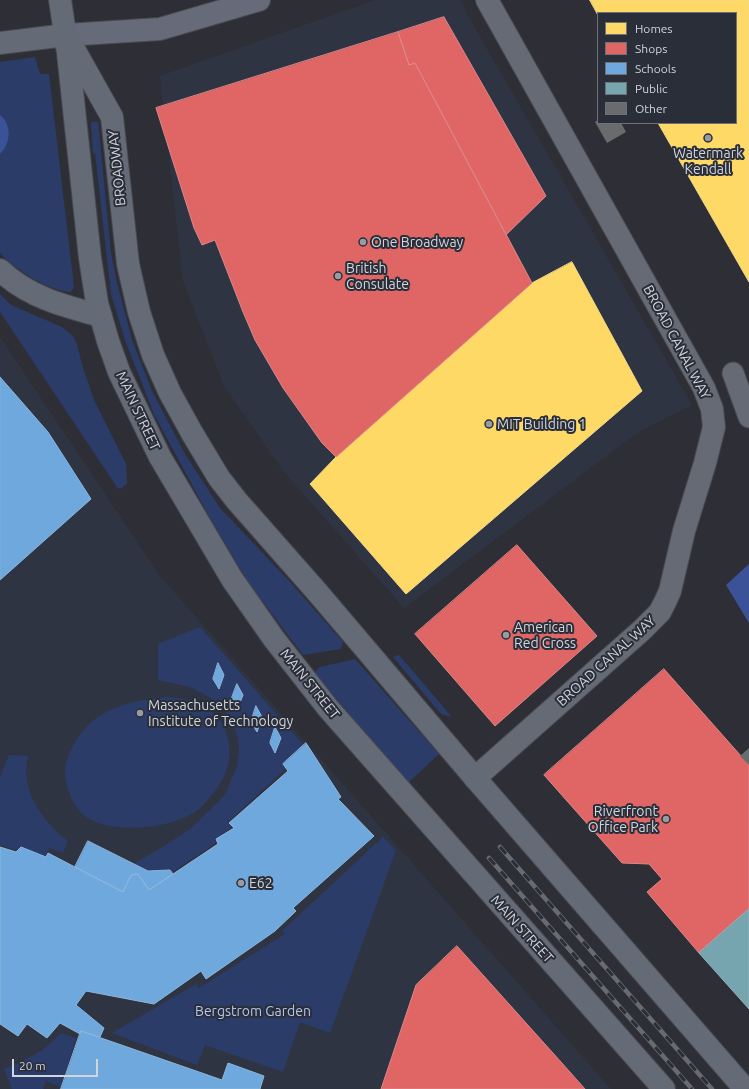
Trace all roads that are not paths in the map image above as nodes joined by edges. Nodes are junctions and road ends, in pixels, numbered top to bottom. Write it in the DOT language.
graph roads {
  1 [pos="60,0"];
  2 [pos="259,0"];
  3 [pos="487,0"];
  4 [pos="66,35"];
  5 [pos="0,43"];
  6 [pos="0,270"];
  7 [pos="100,316"];
  8 [pos="733,373"];
  9 [pos="749,417"];
  10 [pos="475,778"];
  11 [pos="664,1089"];
  12 [pos="745,1089"];
  1 -- 4 [label="main road, BROADWAY"];
  2 -- 4 [label="main road"];
  3 -- 10 [label="street, BROAD CANAL WAY"];
  4 -- 5 [label="main road"];
  4 -- 7 [label="main road, BROADWAY"];
  4 -- 10 [label="main road, BROADWAY"];
  6 -- 7 [label="main road"];
  7 -- 11 [label="main road, MAIN STREET"];
  8 -- 9 [label="street"];
  10 -- 12 [label="main road"];
}
